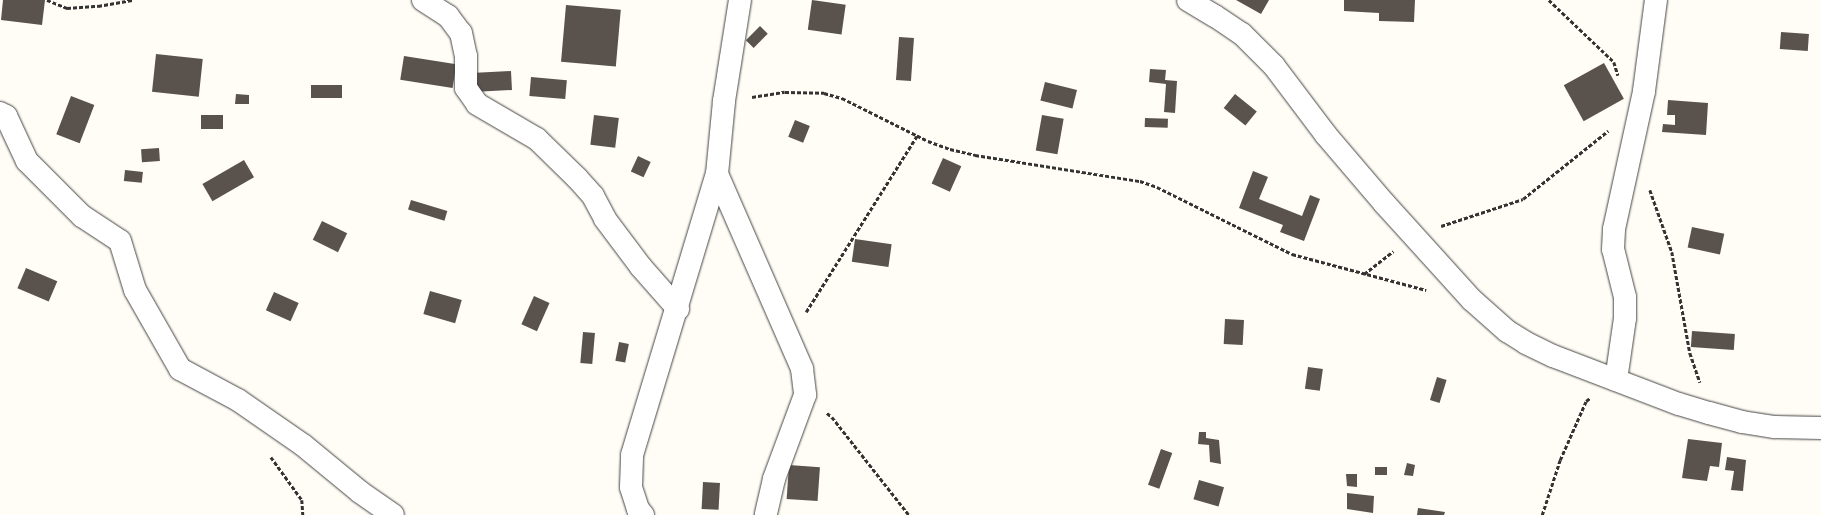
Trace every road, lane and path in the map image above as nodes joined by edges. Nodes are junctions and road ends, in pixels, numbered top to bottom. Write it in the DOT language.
graph roads {
  1 [pos="47,0"];
  2 [pos="134,0"];
  3 [pos="423,0"];
  4 [pos="740,0"];
  5 [pos="1188,0"];
  6 [pos="1549,0"];
  7 [pos="1656,0"];
  8 [pos="1618,76"];
  9 [pos="724,101"];
  10 [pos="0,113"];
  11 [pos="917,136"];
  12 [pos="1631,147"];
  13 [pos="717,174"];
  14 [pos="1649,186"];
  15 [pos="1413,235"];
  16 [pos="1364,274"];
  17 [pos="1428,290"];
  18 [pos="678,309"];
  19 [pos="789,338"];
  20 [pos="1616,380"];
  21 [pos="805,395"];
  22 [pos="1709,413"];
  23 [pos="1821,428"];
  24 [pos="393,515"];
  25 [pos="643,515"];
  26 [pos="766,515"];
  27 [pos="909,515"];
  28 [pos="1542,515"];
  1 -- 2 [label="path"];
  3 -- 18 [label="street"];
  4 -- 9 [label="street"];
  5 -- 15 [label="street"];
  6 -- 8 [label="path"];
  7 -- 12 [label="street"];
  9 -- 11 [label="path"];
  9 -- 13 [label="street"];
  10 -- 24 [label="street"];
  11 -- 16 [label="path"];
  11 -- 19 [label="path"];
  12 -- 15 [label="path"];
  12 -- 20 [label="street"];
  13 -- 18 [label="street"];
  13 -- 19 [label="street"];
  14 -- 22 [label="path"];
  15 -- 16 [label="path"];
  15 -- 20 [label="street"];
  16 -- 17 [label="path"];
  18 -- 25 [label="street"];
  19 -- 21 [label="street"];
  20 -- 22 [label="street"];
  20 -- 28 [label="path"];
  21 -- 26 [label="street"];
  21 -- 27 [label="path"];
  22 -- 23 [label="street"];
}
